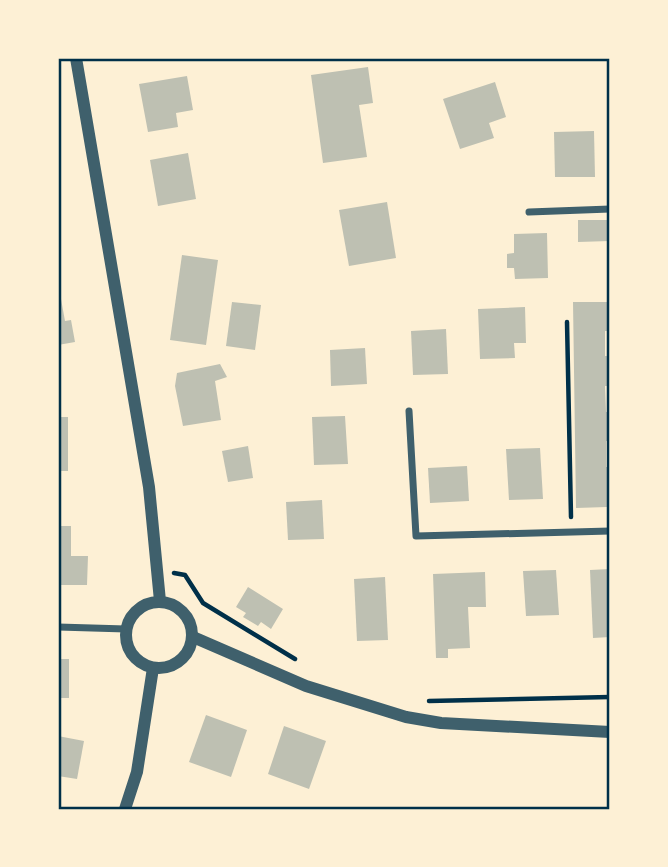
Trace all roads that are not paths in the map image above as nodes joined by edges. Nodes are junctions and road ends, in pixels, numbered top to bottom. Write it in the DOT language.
graph roads {
  1 [pos="76,58"];
  2 [pos="610,209"];
  3 [pos="529,212"];
  4 [pos="409,411"];
  5 [pos="610,531"];
  6 [pos="160,601"];
  7 [pos="58,627"];
  8 [pos="126,629"];
  9 [pos="192,637"];
  10 [pos="153,668"];
  11 [pos="610,732"];
  12 [pos="125,809"];
  1 -- 6 [label="street"];
  2 -- 3 [label="street"];
  4 -- 5 [label="street"];
  6 -- 8 [label="street"];
  6 -- 9 [label="street"];
  7 -- 8 [label="street"];
  8 -- 10 [label="street"];
  9 -- 10 [label="street"];
  9 -- 11 [label="street"];
  10 -- 12 [label="street"];
}
